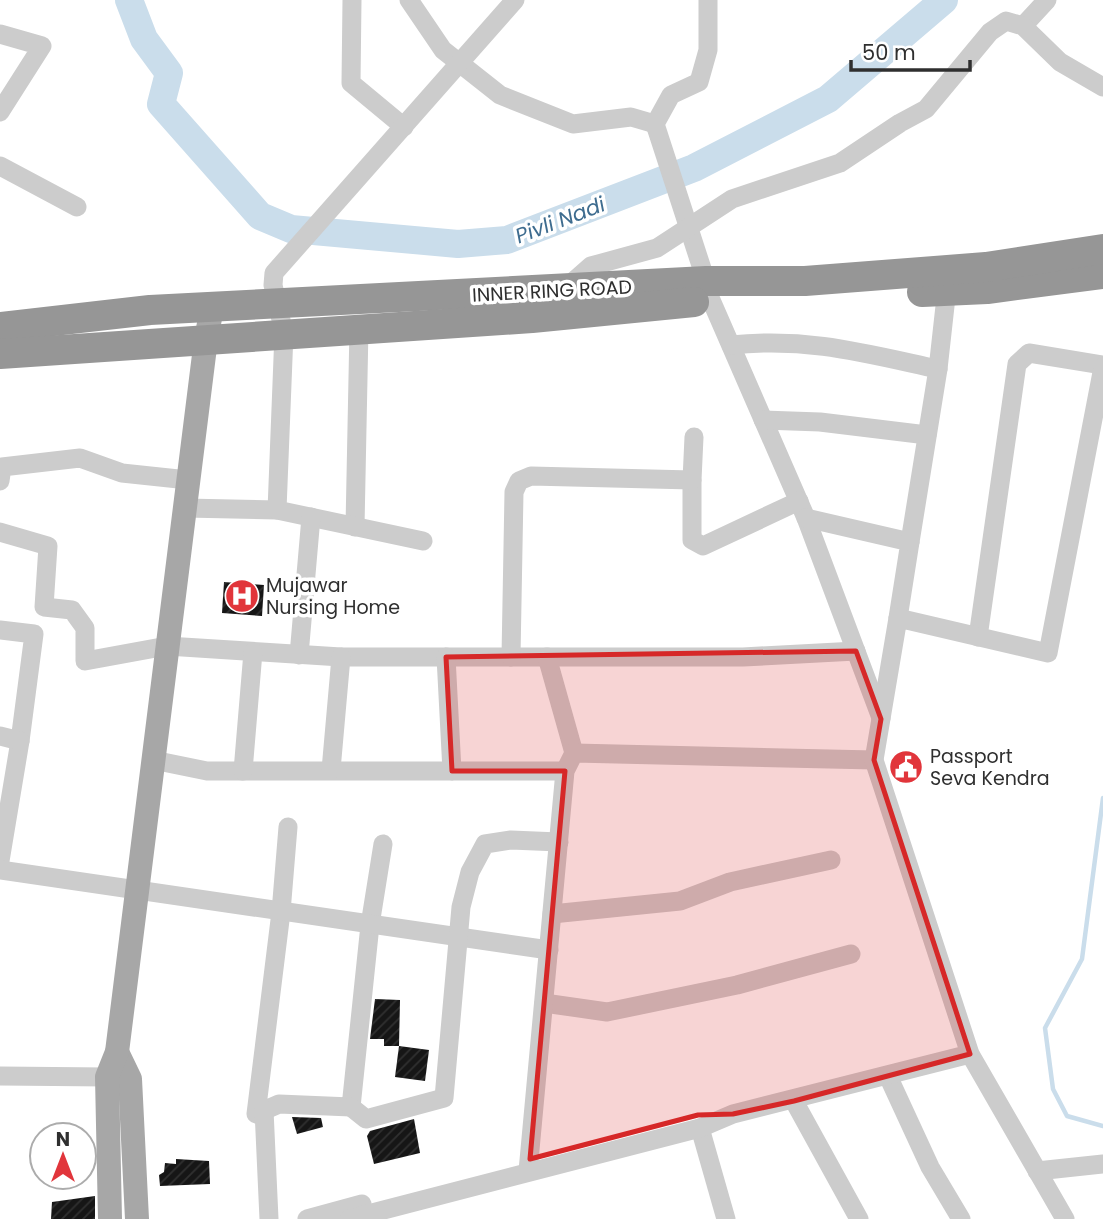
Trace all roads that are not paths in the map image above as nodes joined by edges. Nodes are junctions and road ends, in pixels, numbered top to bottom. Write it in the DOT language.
graph roads {
  1 [pos="352,0"];
  2 [pos="409,0"];
  3 [pos="515,0"];
  4 [pos="708,0"];
  5 [pos="1047,0"];
  6 [pos="1023,26"];
  7 [pos="0,34"];
  8 [pos="461,63"];
  9 [pos="1103,87"];
  10 [pos="0,112"];
  11 [pos="655,124"];
  12 [pos="404,127"];
  13 [pos="0,166"];
  14 [pos="77,207"];
  15 [pos="689,222"];
  16 [pos="1103,249"];
  17 [pos="1103,274"];
  18 [pos="948,281"];
  19 [pos="563,291"];
  20 [pos="709,291"];
  21 [pos="212,308"];
  22 [pos="281,319"];
  23 [pos="0,327"];
  24 [pos="359,328"];
  25 [pos="205,339"];
  26 [pos="731,345"];
  27 [pos="0,354"];
  28 [pos="1103,366"];
  29 [pos="938,369"];
  30 [pos="763,420"];
  31 [pos="928,435"];
  32 [pos="694,437"];
  33 [pos="1,469"];
  34 [pos="692,480"];
  35 [pos="188,481"];
  36 [pos="185,508"];
  37 [pos="802,509"];
  38 [pos="277,510"];
  39 [pos="311,517"];
  40 [pos="355,527"];
  41 [pos="0,532"];
  42 [pos="423,541"];
  43 [pos="910,541"];
  44 [pos="44,607"];
  45 [pos="898,618"];
  46 [pos="0,630"];
  47 [pos="34,634"];
  48 [pos="978,637"];
  49 [pos="167,646"];
  50 [pos="856,651"];
  51 [pos="253,652"];
  52 [pos="299,655"];
  53 [pos="341,657"];
  54 [pos="446,657"];
  55 [pos="511,657"];
  56 [pos="547,657"];
  57 [pos="881,719"];
  58 [pos="0,736"];
  59 [pos="20,741"];
  60 [pos="153,760"];
  61 [pos="874,760"];
  62 [pos="570,762"];
  63 [pos="331,770"];
  64 [pos="243,771"];
  65 [pos="452,771"];
  66 [pos="288,827"];
  67 [pos="559,842"];
  68 [pos="383,844"];
  69 [pos="831,860"];
  70 [pos="0,861"];
  71 [pos="0,870"];
  72 [pos="137,889"];
  73 [pos="281,912"];
  74 [pos="552,914"];
  75 [pos="370,925"];
  76 [pos="459,938"];
  77 [pos="549,950"];
  78 [pos="851,954"];
  79 [pos="544,1003"];
  80 [pos="117,1052"];
  81 [pos="971,1054"];
  82 [pos="0,1076"];
  83 [pos="888,1076"];
  84 [pos="107,1077"];
  85 [pos="794,1101"];
  86 [pos="351,1107"];
  87 [pos="264,1110"];
  88 [pos="733,1114"];
  89 [pos="701,1128"];
  90 [pos="1103,1164"];
  91 [pos="529,1165"];
  92 [pos="1037,1171"];
  93 [pos="110,1219"];
  94 [pos="137,1219"];
  95 [pos="269,1219"];
  96 [pos="307,1219"];
  97 [pos="349,1219"];
  98 [pos="726,1219"];
  99 [pos="859,1219"];
  100 [pos="961,1219"];
  101 [pos="1065,1219"];
  1 -- 12 [label="street"];
  2 -- 8 [label="street"];
  3 -- 8 [label="street"];
  4 -- 11 [label="street"];
  5 -- 6 [label="street"];
  6 -- 9 [label="street"];
  6 -- 15 [label="street"];
  7 -- 10 [label="street"];
  8 -- 11 [label="street"];
  8 -- 12 [label="street"];
  11 -- 15 [label="street"];
  12 -- 22 [label="street"];
  13 -- 14 [label="street"];
  15 -- 19 [label="street"];
  15 -- 20 [label="street"];
  16 -- 18 [label="highway, INNER RING ROAD"];
  17 -- 18 [label="highway, INNER RING ROAD"];
  18 -- 20 [label="highway, INNER RING ROAD"];
  18 -- 29 [label="street"];
  19 -- 20 [label="highway, INNER RING ROAD"];
  19 -- 22 [label="highway, INNER RING ROAD"];
  20 -- 24 [label="highway, INNER RING ROAD"];
  20 -- 26 [label="street"];
  21 -- 22 [label="highway, INNER RING ROAD"];
  21 -- 23 [label="highway, INNER RING ROAD"];
  21 -- 25 [label="main road"];
  22 -- 24 [label="highway, INNER RING ROAD"];
  22 -- 25 [label="highway, INNER RING ROAD"];
  22 -- 38 [label="street"];
  24 -- 40 [label="street"];
  25 -- 27 [label="highway, INNER RING ROAD"];
  25 -- 35 [label="main road"];
  26 -- 29 [label="street"];
  26 -- 30 [label="street"];
  28 -- 48 [label="street"];
  28 -- 48 [label="street"];
  29 -- 31 [label="street"];
  30 -- 31 [label="street"];
  30 -- 37 [label="street"];
  31 -- 43 [label="street"];
  32 -- 34 [label="street"];
  33 -- 35 [label="street"];
  34 -- 37 [label="street"];
  34 -- 55 [label="street"];
  35 -- 36 [label="main road"];
  36 -- 38 [label="street"];
  36 -- 49 [label="main road"];
  37 -- 43 [label="street"];
  37 -- 50 [label="street"];
  38 -- 39 [label="street"];
  39 -- 40 [label="street"];
  39 -- 52 [label="street"];
  40 -- 42 [label="street"];
  41 -- 44 [label="street"];
  43 -- 45 [label="street"];
  44 -- 47 [label="street"];
  44 -- 49 [label="street"];
  45 -- 48 [label="street"];
  45 -- 57 [label="street"];
  46 -- 47 [label="street"];
  47 -- 59 [label="street"];
  49 -- 51 [label="street"];
  49 -- 60 [label="main road"];
  50 -- 56 [label="street"];
  50 -- 57 [label="street"];
  51 -- 52 [label="street"];
  51 -- 64 [label="street"];
  52 -- 53 [label="street"];
  53 -- 54 [label="street"];
  53 -- 63 [label="street"];
  54 -- 55 [label="street"];
  54 -- 65 [label="street"];
  55 -- 56 [label="street"];
  56 -- 62 [label="street"];
  57 -- 61 [label="street"];
  58 -- 59 [label="street"];
  59 -- 70 [label="street"];
  60 -- 64 [label="street"];
  60 -- 72 [label="main road"];
  61 -- 62 [label="street"];
  61 -- 81 [label="street"];
  62 -- 65 [label="street"];
  62 -- 67 [label="street"];
  63 -- 64 [label="street"];
  63 -- 65 [label="street"];
  66 -- 73 [label="street"];
  67 -- 74 [label="street"];
  67 -- 76 [label="street"];
  68 -- 75 [label="street"];
  69 -- 74 [label="street"];
  71 -- 72 [label="street"];
  72 -- 73 [label="street"];
  72 -- 80 [label="main road"];
  73 -- 75 [label="street"];
  73 -- 87 [label="street"];
  74 -- 77 [label="street"];
  75 -- 76 [label="street"];
  75 -- 86 [label="street"];
  76 -- 77 [label="street"];
  76 -- 86 [label="street"];
  77 -- 79 [label="street"];
  78 -- 79 [label="street"];
  79 -- 91 [label="street"];
  80 -- 84 [label="main road"];
  80 -- 94 [label="main road"];
  81 -- 83 [label="street"];
  81 -- 92 [label="street"];
  82 -- 84 [label="street"];
  83 -- 85 [label="street"];
  83 -- 100 [label="street"];
  84 -- 93 [label="main road"];
  85 -- 88 [label="street"];
  85 -- 99 [label="street"];
  86 -- 87 [label="street"];
  87 -- 95 [label="street"];
  88 -- 89 [label="street"];
  88 -- 91 [label="street"];
  89 -- 91 [label="street"];
  89 -- 98 [label="street"];
  90 -- 92 [label="street"];
  91 -- 96 [label="street"];
  91 -- 97 [label="street"];
  92 -- 101 [label="street"];
}
